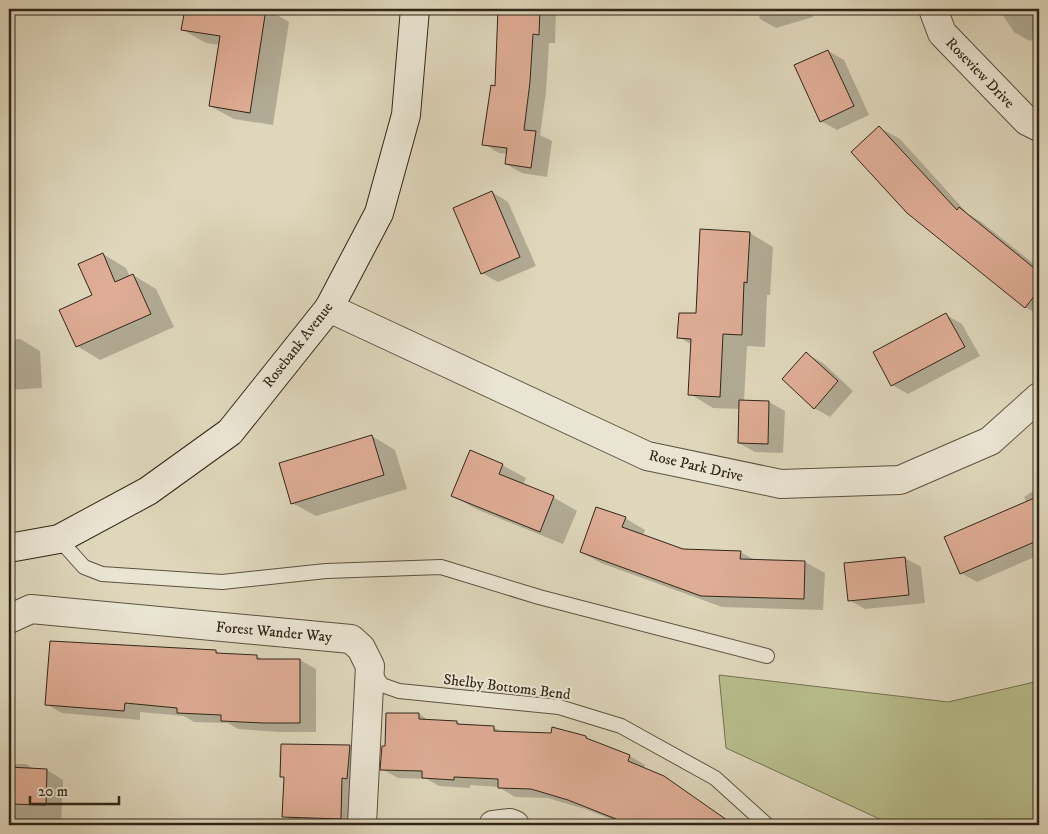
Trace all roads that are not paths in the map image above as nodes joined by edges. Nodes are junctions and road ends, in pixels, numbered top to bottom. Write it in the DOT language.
graph roads {
  1 [pos="415,9"];
  2 [pos="933,9"];
  3 [pos="1039,127"];
  4 [pos="329,308"];
  5 [pos="1039,397"];
  6 [pos="58,540"];
  7 [pos="9,548"];
  8 [pos="9,619"];
  9 [pos="766,656"];
  10 [pos="370,666"];
  11 [pos="362,824"];
  12 [pos="493,825"];
  13 [pos="515,825"];
  14 [pos="767,825"];
  1 -- 4 [label="street, Rosebank Avenue"];
  2 -- 3 [label="street, Roseview Drive"];
  4 -- 5 [label="street, Rose Park Drive"];
  4 -- 6 [label="street, Rosebank Avenue"];
  6 -- 7 [label="street, Rosebank Avenue"];
  6 -- 9 [label="lane"];
  8 -- 10 [label="street, Forest Wander Way"];
  10 -- 11 [label="street"];
  10 -- 14 [label="lane, Shelby Bottoms Bend"];
  12 -- 13 [label="street"];
}
